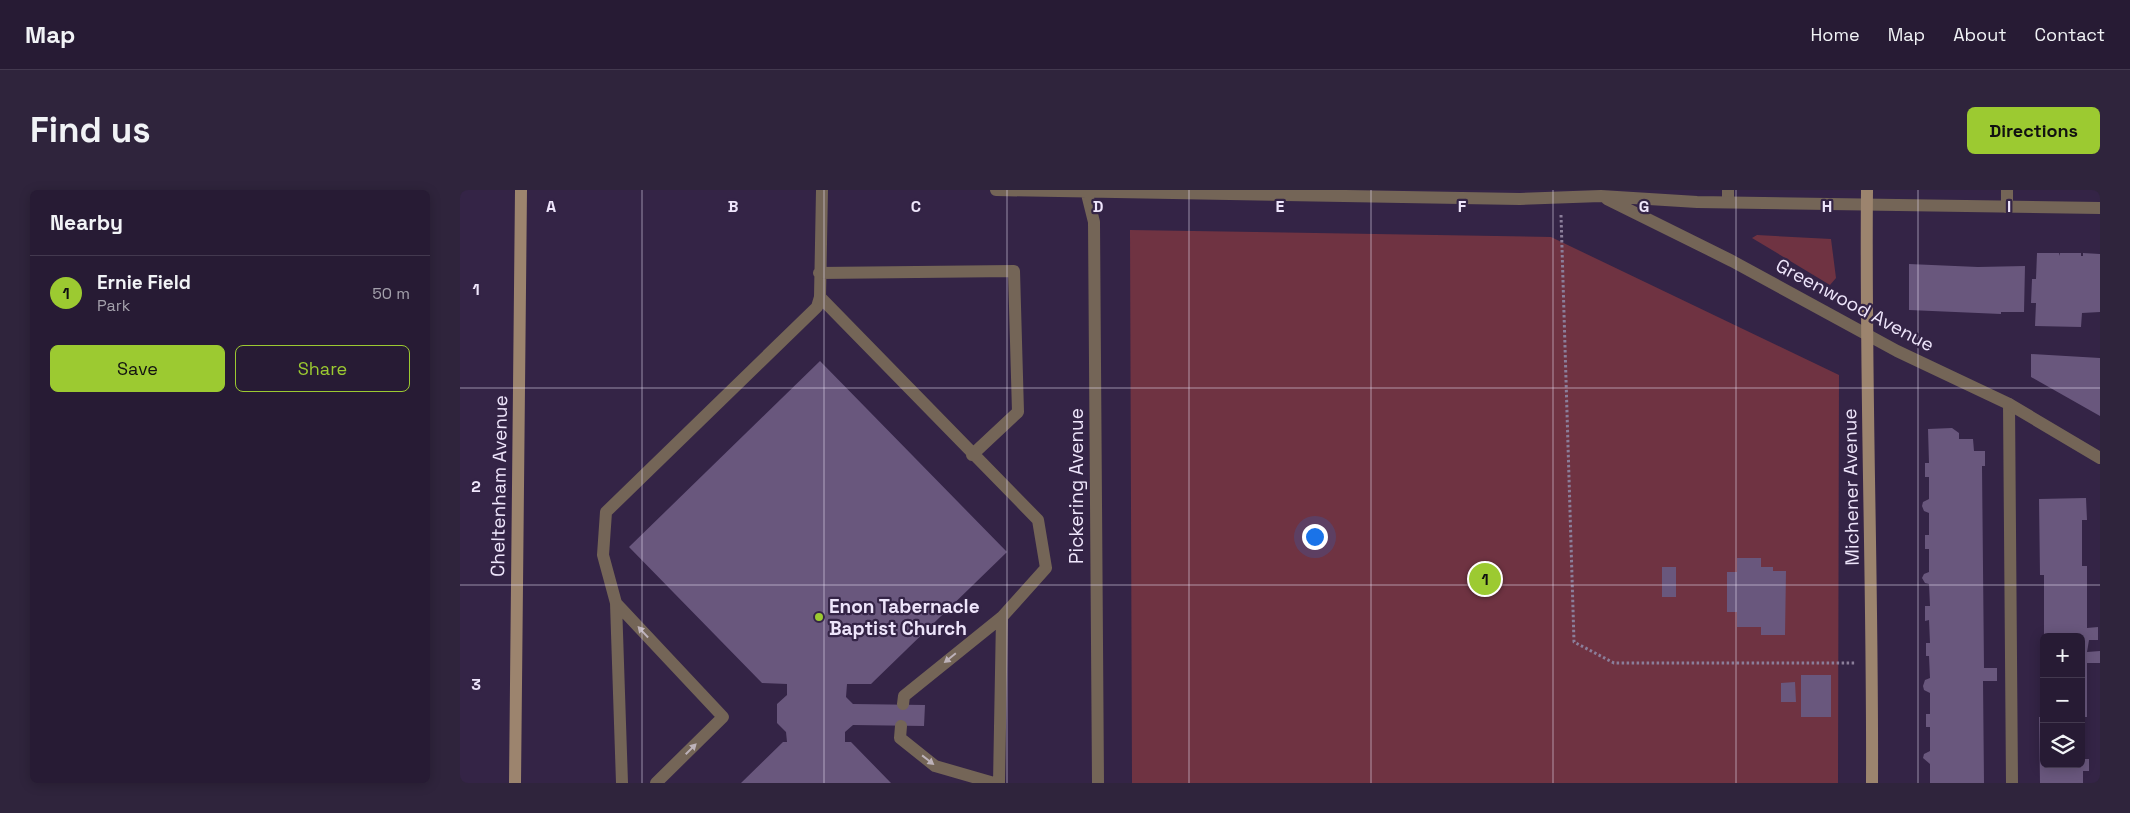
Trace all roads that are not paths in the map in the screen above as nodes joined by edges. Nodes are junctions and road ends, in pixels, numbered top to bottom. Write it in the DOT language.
graph roads {
  1 [pos="521,190"];
  2 [pos="822,190"];
  3 [pos="996,190"];
  4 [pos="1867,190"];
  5 [pos="2007,190"];
  6 [pos="1086,191"];
  7 [pos="1201,191"];
  8 [pos="1597,192"];
  9 [pos="1444,194"];
  10 [pos="1728,196"];
  11 [pos="1867,204"];
  12 [pos="2007,207"];
  13 [pos="2100,208"];
  14 [pos="819,273"];
  15 [pos="820,297"];
  16 [pos="1867,334"];
  17 [pos="2009,404"];
  18 [pos="972,455"];
  19 [pos="2100,458"];
  20 [pos="616,603"];
  21 [pos="1002,617"];
  22 [pos="903,704"];
  23 [pos="901,726"];
  24 [pos="515,783"];
  25 [pos="622,783"];
  26 [pos="656,783"];
  27 [pos="994,783"];
  28 [pos="999,783"];
  29 [pos="1098,783"];
  30 [pos="1872,783"];
  31 [pos="2012,783"];
  1 -- 24 [label="street, Cheltenham Avenue"];
  2 -- 14 [label="street"];
  3 -- 6 [label="street"];
  4 -- 11 [label="street, Michener Avenue"];
  5 -- 12 [label="street"];
  6 -- 7 [label="street"];
  6 -- 29 [label="street, Pickering Avenue"];
  7 -- 9 [label="street"];
  8 -- 9 [label="street"];
  8 -- 10 [label="street"];
  8 -- 16 [label="street, Greenwood Avenue"];
  10 -- 11 [label="street"];
  11 -- 12 [label="street"];
  11 -- 16 [label="street, Michener Avenue"];
  12 -- 13 [label="street"];
  14 -- 15 [label="street"];
  14 -- 18 [label="street"];
  15 -- 18 [label="street"];
  15 -- 20 [label="street"];
  16 -- 17 [label="street, Greenwood Avenue"];
  16 -- 30 [label="street, Michener Avenue"];
  17 -- 19 [label="street, Greenwood Avenue"];
  17 -- 31 [label="street"];
  18 -- 21 [label="street"];
  20 -- 25 [label="street"];
  26 -- 20 [label="street, one-way"];
  21 -- 22 [label="street, one-way"];
  21 -- 28 [label="street"];
  23 -- 27 [label="street, one-way"];
}
